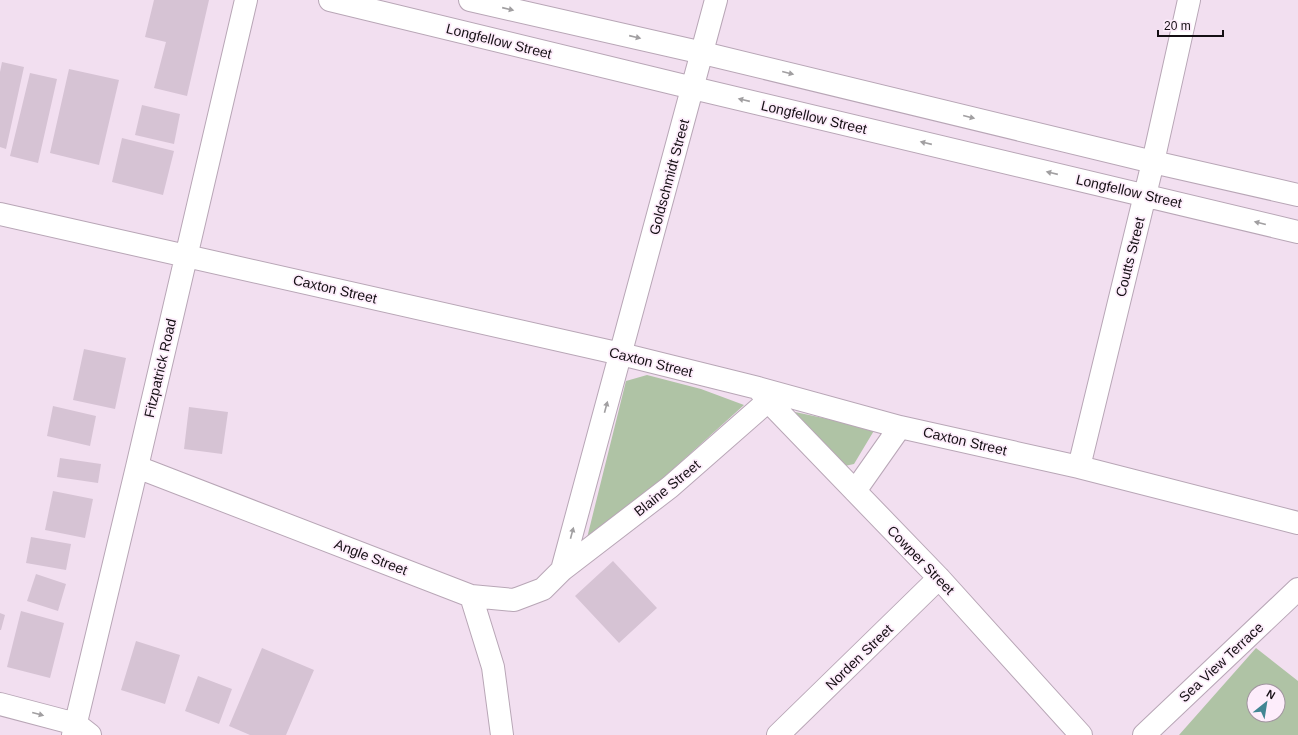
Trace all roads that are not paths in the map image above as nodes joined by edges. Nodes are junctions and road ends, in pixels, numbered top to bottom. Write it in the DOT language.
graph roads {
  1 [pos="246,0"];
  2 [pos="330,0"];
  3 [pos="470,0"];
  4 [pos="716,0"];
  5 [pos="1189,0"];
  6 [pos="703,53"];
  7 [pos="693,88"];
  8 [pos="1153,162"];
  9 [pos="1145,194"];
  10 [pos="1298,195"];
  11 [pos="0,214"];
  12 [pos="1298,232"];
  13 [pos="186,256"];
  14 [pos="621,354"];
  15 [pos="763,394"];
  16 [pos="900,426"];
  17 [pos="137,467"];
  18 [pos="1079,467"];
  19 [pos="855,491"];
  20 [pos="1298,523"];
  21 [pos="562,570"];
  22 [pos="939,578"];
  23 [pos="1298,589"];
  24 [pos="471,596"];
  25 [pos="0,704"];
  26 [pos="80,731"];
  27 [pos="502,735"];
  28 [pos="778,735"];
  29 [pos="1080,735"];
  30 [pos="1144,735"];
  1 -- 13 [label="street, Fitzpatrick Road"];
  2 -- 7 [label="street, Longfellow Street"];
  3 -- 6 [label="street, one-way"];
  4 -- 6 [label="street, Goldschmidt Street"];
  5 -- 8 [label="street, Coutts Street"];
  6 -- 7 [label="street, Goldschmidt Street"];
  6 -- 8 [label="street, one-way"];
  9 -- 7 [label="street, Longfellow Street, one-way"];
  7 -- 14 [label="street, Goldschmidt Street"];
  8 -- 9 [label="street, Coutts Street"];
  8 -- 10 [label="street"];
  12 -- 9 [label="street, Longfellow Street, one-way"];
  9 -- 18 [label="street, Coutts Street"];
  11 -- 13 [label="street, Caxton Street"];
  13 -- 14 [label="street, Caxton Street"];
  13 -- 17 [label="street, Fitzpatrick Road"];
  14 -- 15 [label="street, Caxton Street"];
  21 -- 14 [label="street, Blaine Street, one-way"];
  15 -- 16 [label="street, Caxton Street"];
  15 -- 19 [label="street, Cowper Street"];
  15 -- 21 [label="street, Blaine Street"];
  16 -- 18 [label="street, Caxton Street"];
  16 -- 19 [label="street"];
  17 -- 24 [label="street, Angle Street"];
  17 -- 26 [label="street, Fitzpatrick Road"];
  18 -- 20 [label="street, Caxton Street"];
  19 -- 22 [label="street, Cowper Street"];
  21 -- 24 [label="street, Blaine Street"];
  22 -- 28 [label="street, Norden Street"];
  22 -- 29 [label="street, Cowper Street"];
  23 -- 30 [label="street, Sea View Terrace"];
  24 -- 27 [label="street"];
  25 -- 26 [label="street, one-way"];
}
